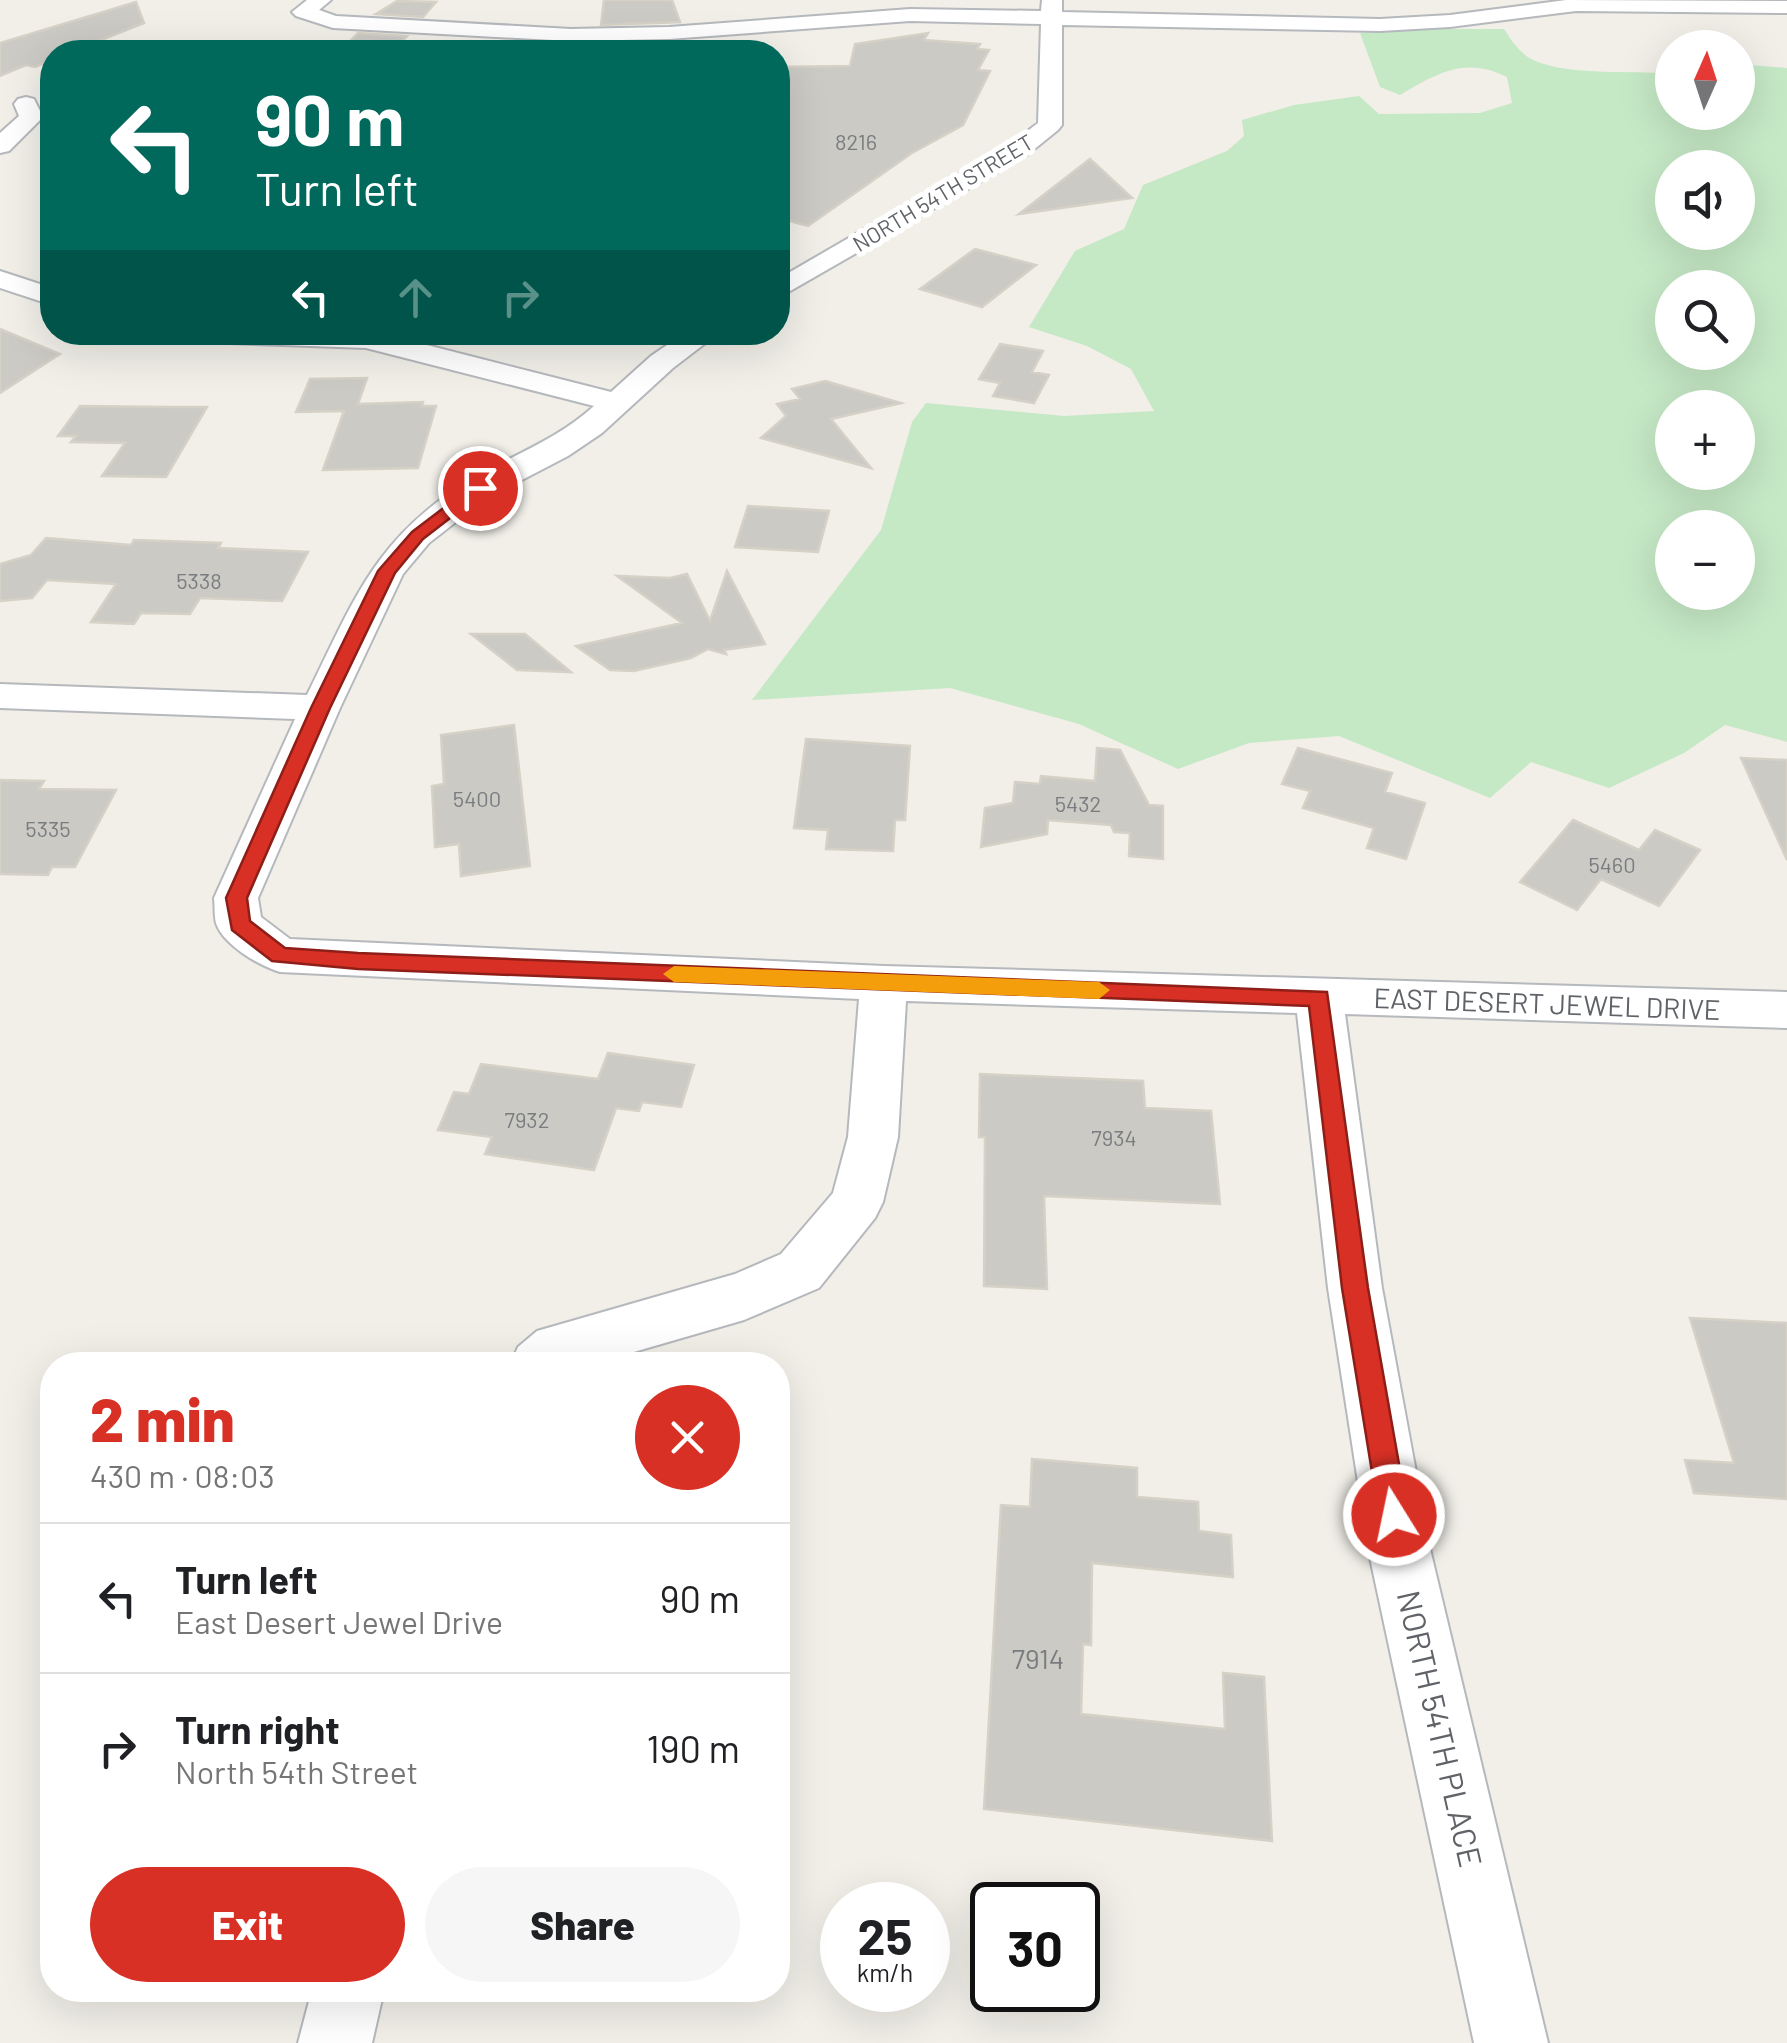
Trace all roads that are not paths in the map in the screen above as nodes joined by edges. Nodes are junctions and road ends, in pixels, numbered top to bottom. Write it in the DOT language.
graph roads {
  1 [pos="313,4"];
  2 [pos="1787,7"];
  3 [pos="1052,9"];
  4 [pos="26,104"];
  5 [pos="0,146"];
  6 [pos="0,278"];
  7 [pos="790,283"];
  8 [pos="40,293"];
  9 [pos="386,345"];
  10 [pos="687,345"];
  11 [pos="618,403"];
  12 [pos="0,696"];
  13 [pos="320,708"];
  14 [pos="884,983"];
  15 [pos="1319,998"];
  16 [pos="1787,1010"];
  17 [pos="554,1352"];
  18 [pos="345,2002"];
  19 [pos="336,2043"];
  20 [pos="1511,2043"];
  1 -- 3 [label="street"];
  2 -- 3 [label="street"];
  3 -- 7 [label="street, NORTH 54TH STREET"];
  4 -- 5 [label="street"];
  6 -- 8 [label="street"];
  9 -- 11 [label="street"];
  10 -- 11 [label="street"];
  11 -- 13 [label="street"];
  12 -- 13 [label="street"];
  13 -- 14 [label="street, EAST DESERT JEWEL DRIVE"];
  14 -- 15 [label="street, EAST DESERT JEWEL DRIVE"];
  14 -- 17 [label="street"];
  15 -- 16 [label="street, EAST DESERT JEWEL DRIVE"];
  15 -- 20 [label="street, NORTH 54TH PLACE"];
  18 -- 19 [label="street"];
}
